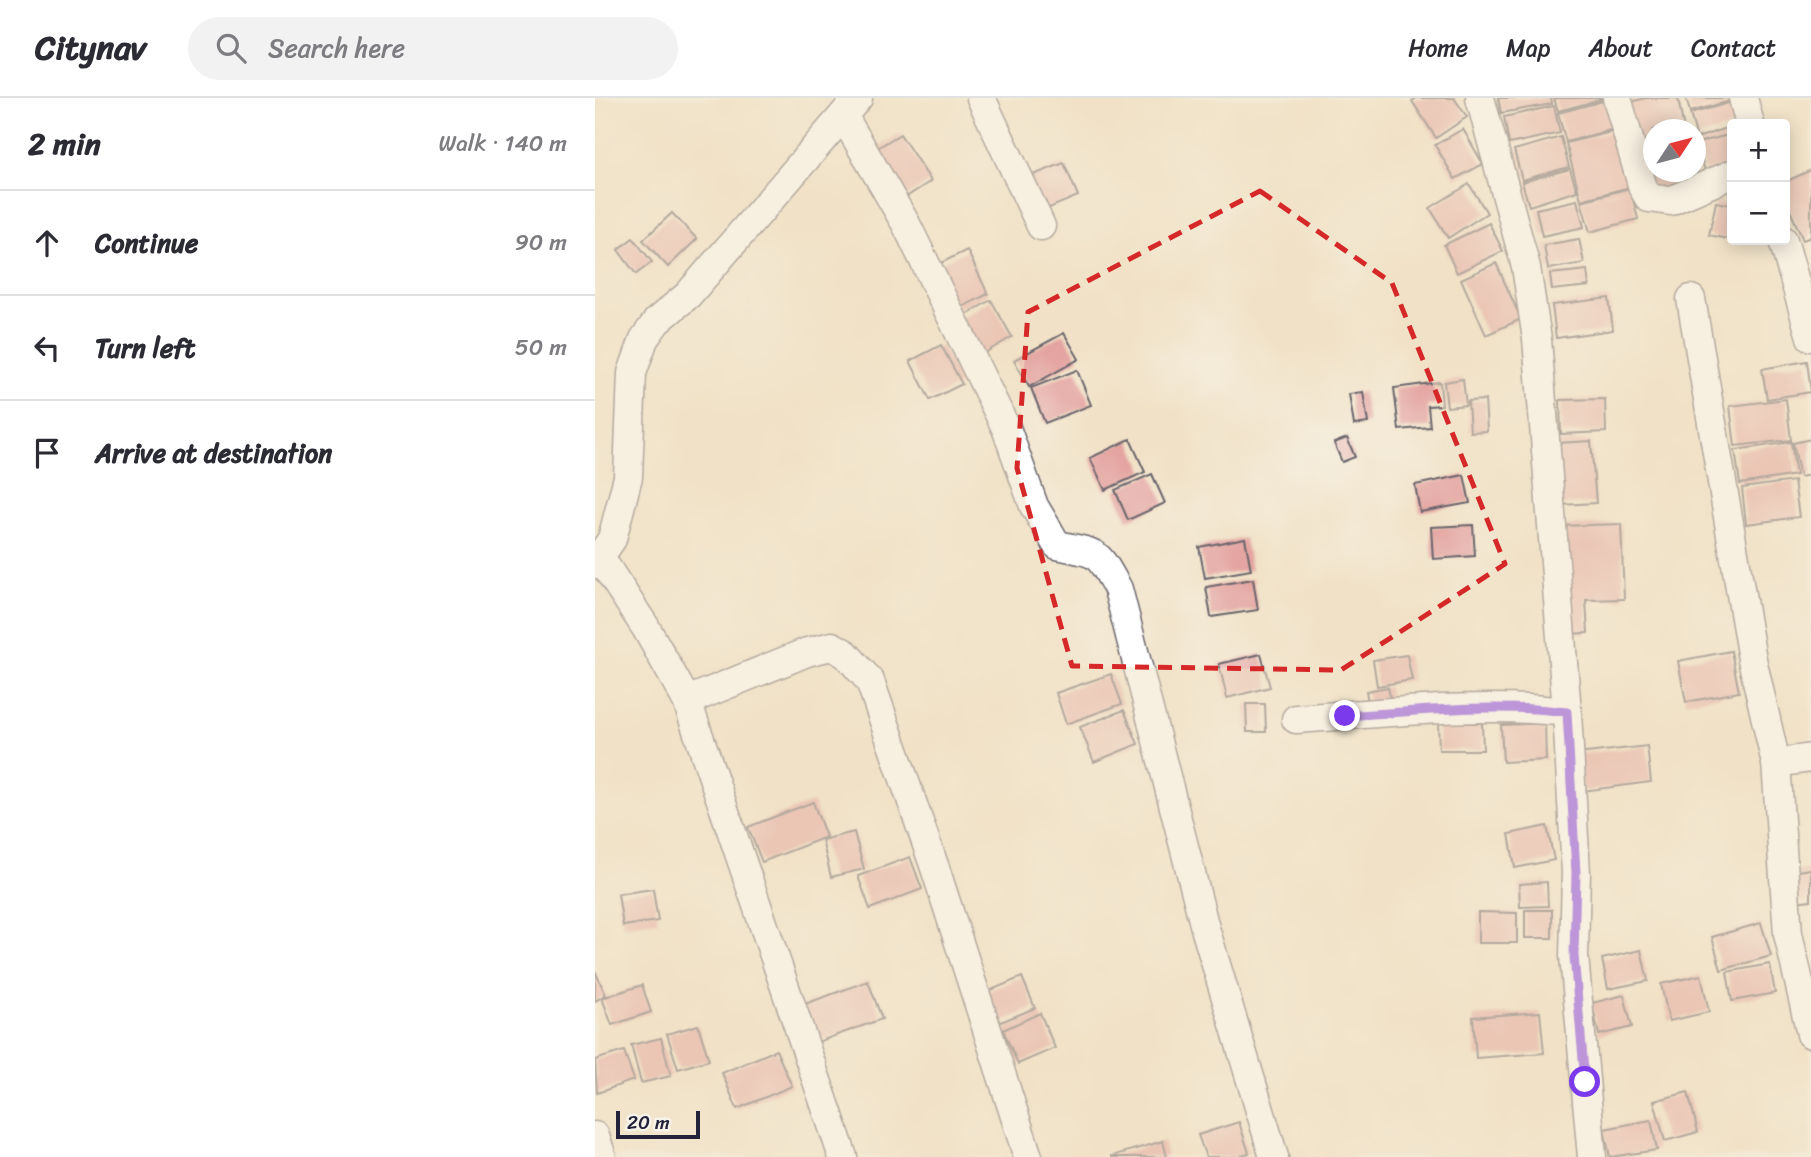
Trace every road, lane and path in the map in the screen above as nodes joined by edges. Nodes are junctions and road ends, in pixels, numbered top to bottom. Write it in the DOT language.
graph roads {
  1 [pos="981,98"];
  2 [pos="1480,98"];
  3 [pos="1617,98"];
  4 [pos="1744,98"];
  5 [pos="851,107"];
  6 [pos="1749,119"];
  7 [pos="1727,176"];
  8 [pos="1041,226"];
  9 [pos="1784,245"];
  10 [pos="1691,299"];
  11 [pos="1811,337"];
  12 [pos="598,562"];
  13 [pos="687,701"];
  14 [pos="1567,712"];
  15 [pos="1296,719"];
  16 [pos="1811,758"];
  17 [pos="1776,764"];
  18 [pos="1811,1034"];
  19 [pos="595,1136"];
  20 [pos="603,1157"];
  21 [pos="843,1157"];
  22 [pos="1028,1157"];
  23 [pos="1274,1157"];
  24 [pos="1592,1157"];
  1 -- 8 [label="street"];
  2 -- 14 [label="street"];
  3 -- 7 [label="street"];
  4 -- 6 [label="street"];
  5 -- 12 [label="street"];
  5 -- 23 [label="street"];
  9 -- 11 [label="street"];
  10 -- 17 [label="street"];
  12 -- 13 [label="street"];
  13 -- 21 [label="street"];
  13 -- 22 [label="street"];
  14 -- 15 [label="street"];
  14 -- 24 [label="street"];
  16 -- 17 [label="street"];
  17 -- 18 [label="street"];
  19 -- 20 [label="street"];
}
